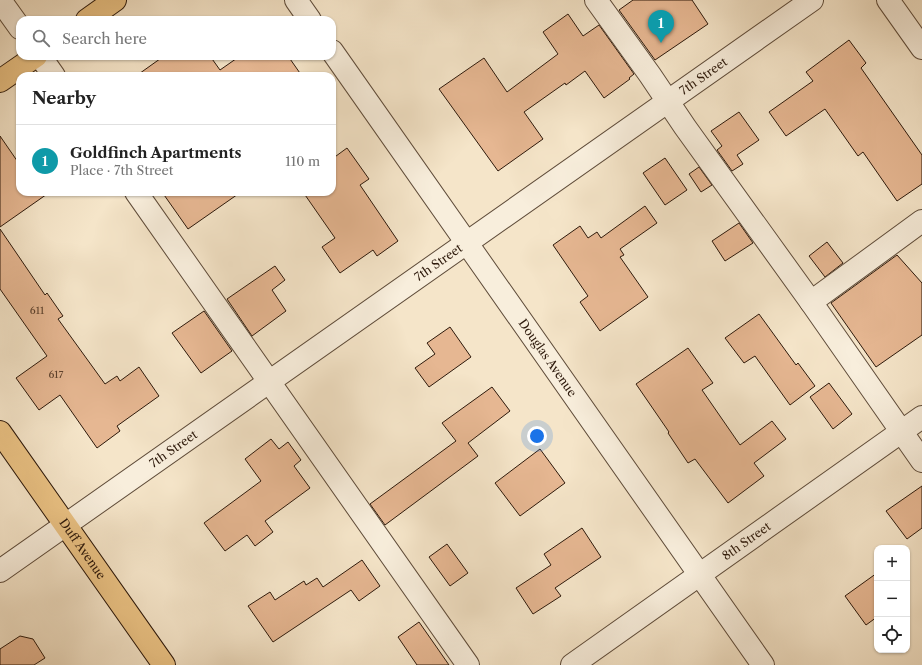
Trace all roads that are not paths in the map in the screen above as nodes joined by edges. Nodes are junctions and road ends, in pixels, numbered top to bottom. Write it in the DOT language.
graph roads {
  1 [pos="0,0"];
  2 [pos="115,0"];
  3 [pos="296,0"];
  4 [pos="596,0"];
  5 [pos="812,0"];
  6 [pos="888,0"];
  7 [pos="93,16"];
  8 [pos="307,16"];
  9 [pos="16,22"];
  10 [pos="922,48"];
  11 [pos="336,57"];
  12 [pos="30,60"];
  13 [pos="43,60"];
  14 [pos="51,72"];
  15 [pos="0,81"];
  16 [pos="667,102"];
  17 [pos="139,196"];
  18 [pos="922,221"];
  19 [pos="466,243"];
  20 [pos="811,302"];
  21 [pos="269,382"];
  22 [pos="922,417"];
  23 [pos="0,432"];
  24 [pos="902,432"];
  25 [pos="922,461"];
  26 [pos="65,525"];
  27 [pos="0,571"];
  28 [pos="699,575"];
  29 [pos="164,665"];
  30 [pos="468,665"];
  31 [pos="572,665"];
  32 [pos="763,665"];
  1 -- 9 [label="street"];
  2 -- 7 [label="main road"];
  3 -- 8 [label="street"];
  4 -- 16 [label="street"];
  5 -- 16 [label="street, 7th Street"];
  6 -- 10 [label="street"];
  11 -- 19 [label="street, Douglas Avenue"];
  12 -- 15 [label="main road"];
  13 -- 14 [label="street"];
  16 -- 19 [label="street, 7th Street"];
  16 -- 20 [label="street"];
  17 -- 21 [label="street"];
  18 -- 20 [label="street"];
  19 -- 21 [label="street, 7th Street"];
  19 -- 28 [label="street, Douglas Avenue"];
  20 -- 24 [label="street"];
  21 -- 26 [label="street, 7th Street"];
  21 -- 30 [label="street"];
  22 -- 24 [label="street, 8th Street"];
  23 -- 26 [label="main road, Duff Avenue"];
  24 -- 25 [label="street"];
  24 -- 28 [label="street, 8th Street"];
  26 -- 27 [label="street, 7th Street"];
  26 -- 29 [label="main road, Duff Avenue"];
  28 -- 31 [label="street, 8th Street"];
  28 -- 32 [label="street, Douglas Avenue"];
}
